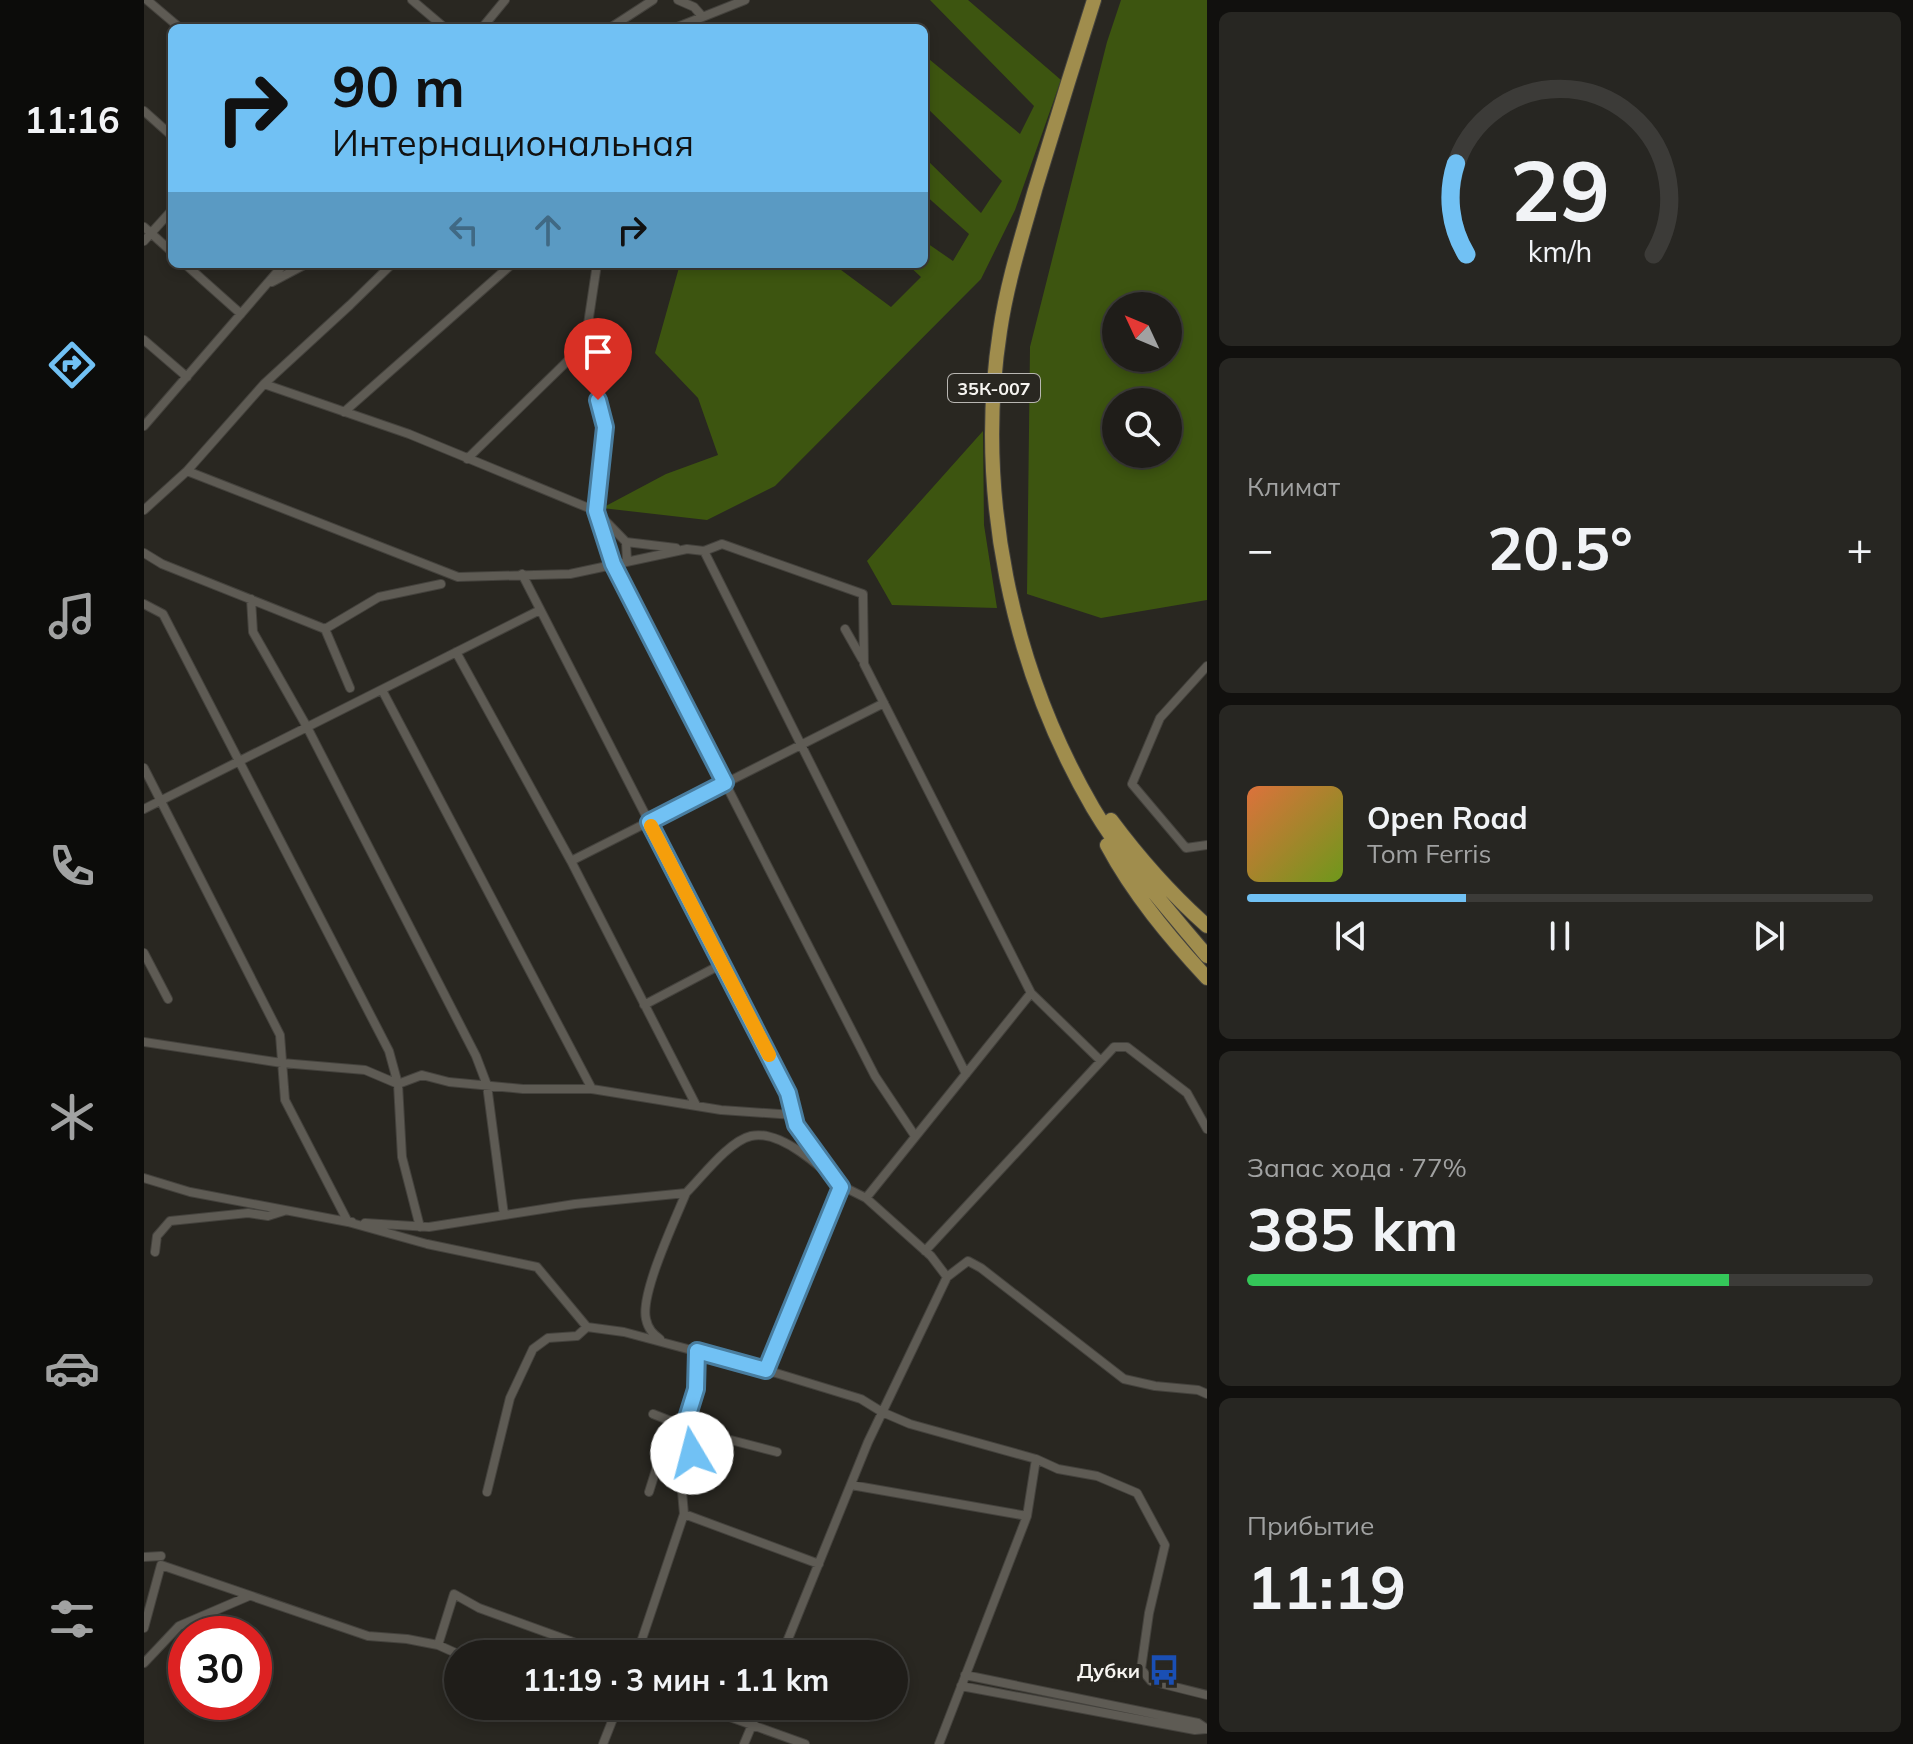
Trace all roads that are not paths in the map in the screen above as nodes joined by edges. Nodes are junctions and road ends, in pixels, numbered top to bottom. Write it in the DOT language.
graph roads {
  1 [pos="147,0"];
  2 [pos="412,0"];
  3 [pos="505,0"];
  4 [pos="653,0"];
  5 [pos="678,0"];
  6 [pos="1094,0"];
  7 [pos="741,1"];
  8 [pos="701,15"];
  9 [pos="175,24"];
  10 [pos="440,24"];
  11 [pos="485,24"];
  12 [pos="616,24"];
  13 [pos="683,24"];
  14 [pos="144,111"];
  15 [pos="168,132"];
  16 [pos="168,214"];
  17 [pos="146,234"];
  18 [pos="168,249"];
  19 [pos="189,268"];
  20 [pos="281,268"];
  21 [pos="298,268"];
  22 [pos="388,268"];
  23 [pos="507,268"];
  24 [pos="596,268"];
  25 [pos="266,285"];
  26 [pos="241,314"];
  27 [pos="144,340"];
  28 [pos="585,344"];
  29 [pos="187,377"];
  30 [pos="264,384"];
  31 [pos="344,412"];
  32 [pos="144,426"];
  33 [pos="467,459"];
  34 [pos="187,471"];
  35 [pos="144,510"];
  36 [pos="596,511"];
  37 [pos="626,542"];
  38 [pos="704,551"];
  39 [pos="144,553"];
  40 [pos="627,561"];
  41 [pos="613,564"];
  42 [pos="522,574"];
  43 [pos="441,584"];
  44 [pos="251,599"];
  45 [pos="144,604"];
  46 [pos="540,610"];
  47 [pos="325,629"];
  48 [pos="845,629"];
  49 [pos="456,652"];
  50 [pos="864,664"];
  51 [pos="1207,666"];
  52 [pos="350,688"];
  53 [pos="382,690"];
  54 [pos="884,703"];
  55 [pos="307,727"];
  56 [pos="803,744"];
  57 [pos="238,762"];
  58 [pos="144,768"];
  59 [pos="1076,776"];
  60 [pos="725,783"];
  61 [pos="161,801"];
  62 [pos="144,809"];
  63 [pos="649,822"];
  64 [pos="1207,844"];
  65 [pos="571,861"];
  66 [pos="1179,922"];
  67 [pos="1207,926"];
  68 [pos="1207,948"];
  69 [pos="144,953"];
  70 [pos="1207,956"];
  71 [pos="722,964"];
  72 [pos="1207,978"];
  73 [pos="1031,993"];
  74 [pos="168,999"];
  75 [pos="644,1005"];
  76 [pos="144,1042"];
  77 [pos="1101,1061"];
  78 [pos="282,1063"];
  79 [pos="966,1074"];
  80 [pos="398,1084"];
  81 [pos="487,1085"];
  82 [pos="592,1089"];
  83 [pos="696,1105"];
  84 [pos="794,1115"];
  85 [pos="1207,1129"];
  86 [pos="915,1136"];
  87 [pos="144,1178"];
  88 [pos="841,1187"];
  89 [pos="686,1193"];
  90 [pos="866,1198"];
  91 [pos="287,1210"];
  92 [pos="504,1215"];
  93 [pos="348,1222"];
  94 [pos="420,1227"];
  95 [pos="925,1251"];
  96 [pos="155,1252"];
  97 [pos="947,1277"];
  98 [pos="587,1327"];
  99 [pos="665,1342"];
  100 [pos="697,1351"];
  101 [pos="766,1370"];
  102 [pos="1207,1394"];
  103 [pos="882,1412"];
  104 [pos="653,1414"];
  105 [pos="696,1431"];
  106 [pos="777,1452"];
  107 [pos="1036,1459"];
  108 [pos="680,1469"];
  109 [pos="851,1485"];
  110 [pos="487,1492"];
  111 [pos="649,1492"];
  112 [pos="684,1514"];
  113 [pos="1027,1516"];
  114 [pos="161,1556"];
  115 [pos="144,1557"];
  116 [pos="819,1564"];
  117 [pos="250,1595"];
  118 [pos="144,1628"];
  119 [pos="567,1640"];
  120 [pos="642,1640"];
  121 [pos="788,1640"];
  122 [pos="438,1645"];
  123 [pos="444,1648"];
  124 [pos="144,1663"];
  125 [pos="965,1675"];
  126 [pos="961,1686"];
  127 [pos="1207,1695"];
  128 [pos="613,1720"];
  129 [pos="741,1720"];
  130 [pos="755,1720"];
  131 [pos="753,1724"];
  132 [pos="1207,1729"];
  133 [pos="603,1744"];
  134 [pos="744,1744"];
  135 [pos="805,1744"];
  136 [pos="939,1744"];
  1 -- 9 [label="street"];
  2 -- 10 [label="street"];
  3 -- 11 [label="street"];
  4 -- 12 [label="street"];
  5 -- 8 [label="street"];
  6 -- 59 [label="main road, 35К-007"];
  7 -- 8 [label="street"];
  8 -- 13 [label="street"];
  14 -- 15 [label="street"];
  16 -- 17 [label="street"];
  17 -- 18 [label="street"];
  19 -- 26 [label="street"];
  20 -- 25 [label="street"];
  21 -- 25 [label="street"];
  22 -- 30 [label="street"];
  23 -- 31 [label="street"];
  24 -- 28 [label="street"];
  25 -- 26 [label="street"];
  26 -- 29 [label="street"];
  27 -- 29 [label="street"];
  28 -- 33 [label="street"];
  28 -- 36 [label="street"];
  29 -- 32 [label="street"];
  30 -- 31 [label="street"];
  30 -- 34 [label="street"];
  31 -- 33 [label="street"];
  33 -- 36 [label="street"];
  34 -- 35 [label="street"];
  34 -- 42 [label="street"];
  36 -- 37 [label="street"];
  36 -- 41 [label="street"];
  37 -- 38 [label="street"];
  37 -- 40 [label="street"];
  38 -- 40 [label="street"];
  38 -- 50 [label="street"];
  38 -- 56 [label="street"];
  39 -- 44 [label="street"];
  40 -- 41 [label="street"];
  41 -- 42 [label="street"];
  41 -- 60 [label="street"];
  42 -- 46 [label="street"];
  43 -- 47 [label="street"];
  44 -- 47 [label="street"];
  44 -- 55 [label="street"];
  45 -- 57 [label="street"];
  46 -- 49 [label="street"];
  46 -- 63 [label="street"];
  47 -- 52 [label="street"];
  48 -- 50 [label="street"];
  49 -- 53 [label="street"];
  49 -- 65 [label="street"];
  50 -- 54 [label="street"];
  51 -- 64 [label="street"];
  53 -- 55 [label="street"];
  53 -- 82 [label="street"];
  54 -- 56 [label="street"];
  54 -- 73 [label="street"];
  55 -- 57 [label="street"];
  55 -- 81 [label="street"];
  56 -- 60 [label="street"];
  56 -- 79 [label="street"];
  57 -- 61 [label="street"];
  57 -- 80 [label="street"];
  58 -- 61 [label="street"];
  59 -- 66 [label="main road, 35К-007"];
  59 -- 67 [label="main road, 35К-007"];
  59 -- 72 [label="main road, 35К-007"];
  60 -- 63 [label="street"];
  60 -- 86 [label="street"];
  61 -- 62 [label="street"];
  61 -- 78 [label="street"];
  63 -- 65 [label="street"];
  63 -- 71 [label="street"];
  65 -- 75 [label="street"];
  66 -- 68 [label="main road, 35К-007"];
  66 -- 70 [label="main road, 35К-007"];
  69 -- 74 [label="street"];
  71 -- 75 [label="street"];
  71 -- 84 [label="street"];
  73 -- 77 [label="street"];
  73 -- 79 [label="street"];
  75 -- 83 [label="street"];
  76 -- 78 [label="street"];
  77 -- 85 [label="street"];
  77 -- 95 [label="street"];
  78 -- 80 [label="street"];
  78 -- 93 [label="street"];
  79 -- 86 [label="street"];
  80 -- 81 [label="street"];
  80 -- 94 [label="street"];
  81 -- 82 [label="street"];
  81 -- 92 [label="street"];
  82 -- 83 [label="street"];
  83 -- 84 [label="street"];
  84 -- 88 [label="street"];
  86 -- 90 [label="street"];
  87 -- 91 [label="street"];
  88 -- 89 [label="street"];
  88 -- 90 [label="street"];
  88 -- 101 [label="street"];
  89 -- 92 [label="street"];
  89 -- 99 [label="street"];
  90 -- 95 [label="street"];
  91 -- 93 [label="street"];
  91 -- 96 [label="street"];
  92 -- 94 [label="street"];
  93 -- 94 [label="street"];
  93 -- 98 [label="street"];
  95 -- 97 [label="street"];
  97 -- 102 [label="street"];
  97 -- 103 [label="street"];
  98 -- 99 [label="street"];
  98 -- 110 [label="street"];
  99 -- 100 [label="street"];
  100 -- 101 [label="street"];
  100 -- 105 [label="street"];
  101 -- 103 [label="street"];
  103 -- 107 [label="street"];
  103 -- 109 [label="street"];
  104 -- 105 [label="street"];
  105 -- 106 [label="street"];
  105 -- 108 [label="street"];
  107 -- 113 [label="street"];
  107 -- 127 [label="street"];
  108 -- 111 [label="street"];
  108 -- 112 [label="street"];
  109 -- 113 [label="street"];
  109 -- 116 [label="street"];
  112 -- 116 [label="street"];
  112 -- 120 [label="street"];
  113 -- 125 [label="street"];
  114 -- 115 [label="street"];
  116 -- 121 [label="street"];
  117 -- 118 [label="street"];
  117 -- 122 [label="street"];
  117 -- 124 [label="street"];
  119 -- 122 [label="street"];
  122 -- 123 [label="street"];
  125 -- 126 [label="street"];
  125 -- 132 [label="street"];
  126 -- 132 [label="street"];
  126 -- 136 [label="street"];
  128 -- 133 [label="street"];
  129 -- 131 [label="street"];
  130 -- 131 [label="street"];
  131 -- 134 [label="street"];
  131 -- 135 [label="street"];
}
